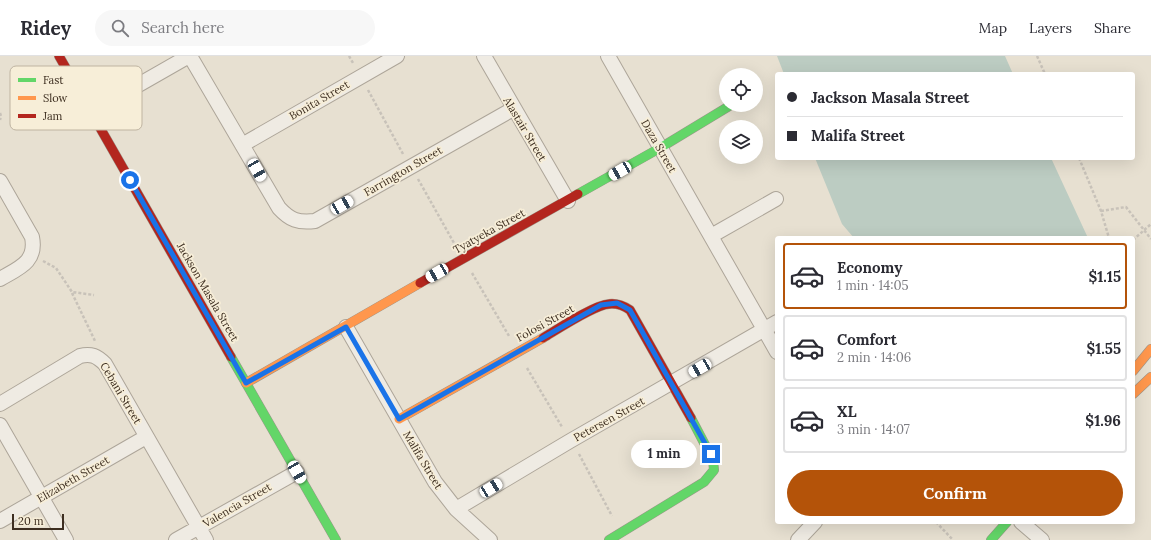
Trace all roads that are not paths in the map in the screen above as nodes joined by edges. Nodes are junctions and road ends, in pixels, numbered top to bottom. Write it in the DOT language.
graph roads {
  1 [pos="59,56"];
  2 [pos="190,56"];
  3 [pos="397,56"];
  4 [pos="484,56"];
  5 [pos="608,56"];
  6 [pos="65,66"];
  7 [pos="142,83"];
  8 [pos="513,109"];
  9 [pos="719,112"];
  10 [pos="101,130"];
  11 [pos="242,145"];
  12 [pos="660,148"];
  13 [pos="0,182"];
  14 [pos="776,198"];
  15 [pos="568,201"];
  16 [pos="711,236"];
  17 [pos="0,280"];
  18 [pos="775,323"];
  19 [pos="346,327"];
  20 [pos="765,330"];
  21 [pos="775,348"];
  22 [pos="1151,349"];
  23 [pos="1135,369"];
  24 [pos="1151,377"];
  25 [pos="246,383"];
  26 [pos="672,384"];
  27 [pos="1135,392"];
  28 [pos="0,404"];
  29 [pos="399,419"];
  30 [pos="0,425"];
  31 [pos="146,437"];
  32 [pos="297,472"];
  33 [pos="41,497"];
  34 [pos="456,510"];
  35 [pos="0,521"];
  36 [pos="813,524"];
  37 [pos="1005,524"];
  38 [pos="1023,524"];
  39 [pos="199,527"];
  40 [pos="614,537"];
  41 [pos="66,540"];
  42 [pos="176,540"];
  43 [pos="206,540"];
  44 [pos="336,540"];
  45 [pos="490,540"];
  46 [pos="798,540"];
  47 [pos="991,540"];
  48 [pos="1042,540"];
  1 -- 6 [label="street, Jackson Masala Street"];
  2 -- 7 [label="street"];
  2 -- 11 [label="street, Farrington Street"];
  3 -- 11 [label="street, Bonita Street"];
  4 -- 8 [label="street, Alastair Street"];
  5 -- 12 [label="street, Daza Street"];
  8 -- 11 [label="street, Farrington Street"];
  8 -- 15 [label="street, Alastair Street"];
  9 -- 12 [label="street, Tyatyeka Street"];
  10 -- 25 [label="street, Jackson Masala Street"];
  12 -- 15 [label="street, Tyatyeka Street"];
  12 -- 16 [label="street, Daza Street"];
  13 -- 17 [label="street"];
  14 -- 16 [label="street"];
  15 -- 19 [label="street, Tyatyeka Street"];
  16 -- 20 [label="street, Daza Street"];
  18 -- 20 [label="street, Petersen Street"];
  19 -- 25 [label="street, Tyatyeka Street"];
  19 -- 29 [label="street, Malifa Street"];
  20 -- 21 [label="street, Daza Street"];
  20 -- 26 [label="street, Petersen Street"];
  22 -- 23 [label="street"];
  24 -- 27 [label="street"];
  25 -- 32 [label="street, Jackson Masala Street"];
  26 -- 29 [label="street, Folosi Street"];
  26 -- 34 [label="street, Petersen Street"];
  26 -- 40 [label="street"];
  28 -- 31 [label="street, Cebani Street"];
  29 -- 34 [label="street, Malifa Street"];
  30 -- 33 [label="street"];
  31 -- 33 [label="street, Elizabeth Street"];
  31 -- 39 [label="street, Cebani Street"];
  32 -- 39 [label="street, Valencia Street"];
  32 -- 44 [label="street, Jackson Masala Street"];
  33 -- 35 [label="street, Elizabeth Street"];
  33 -- 41 [label="street"];
  34 -- 45 [label="street, Malifa Street"];
  36 -- 46 [label="street"];
  37 -- 47 [label="street"];
  38 -- 48 [label="street"];
  39 -- 42 [label="street, Valencia Street"];
  39 -- 43 [label="street, Valencia Street"];
}
